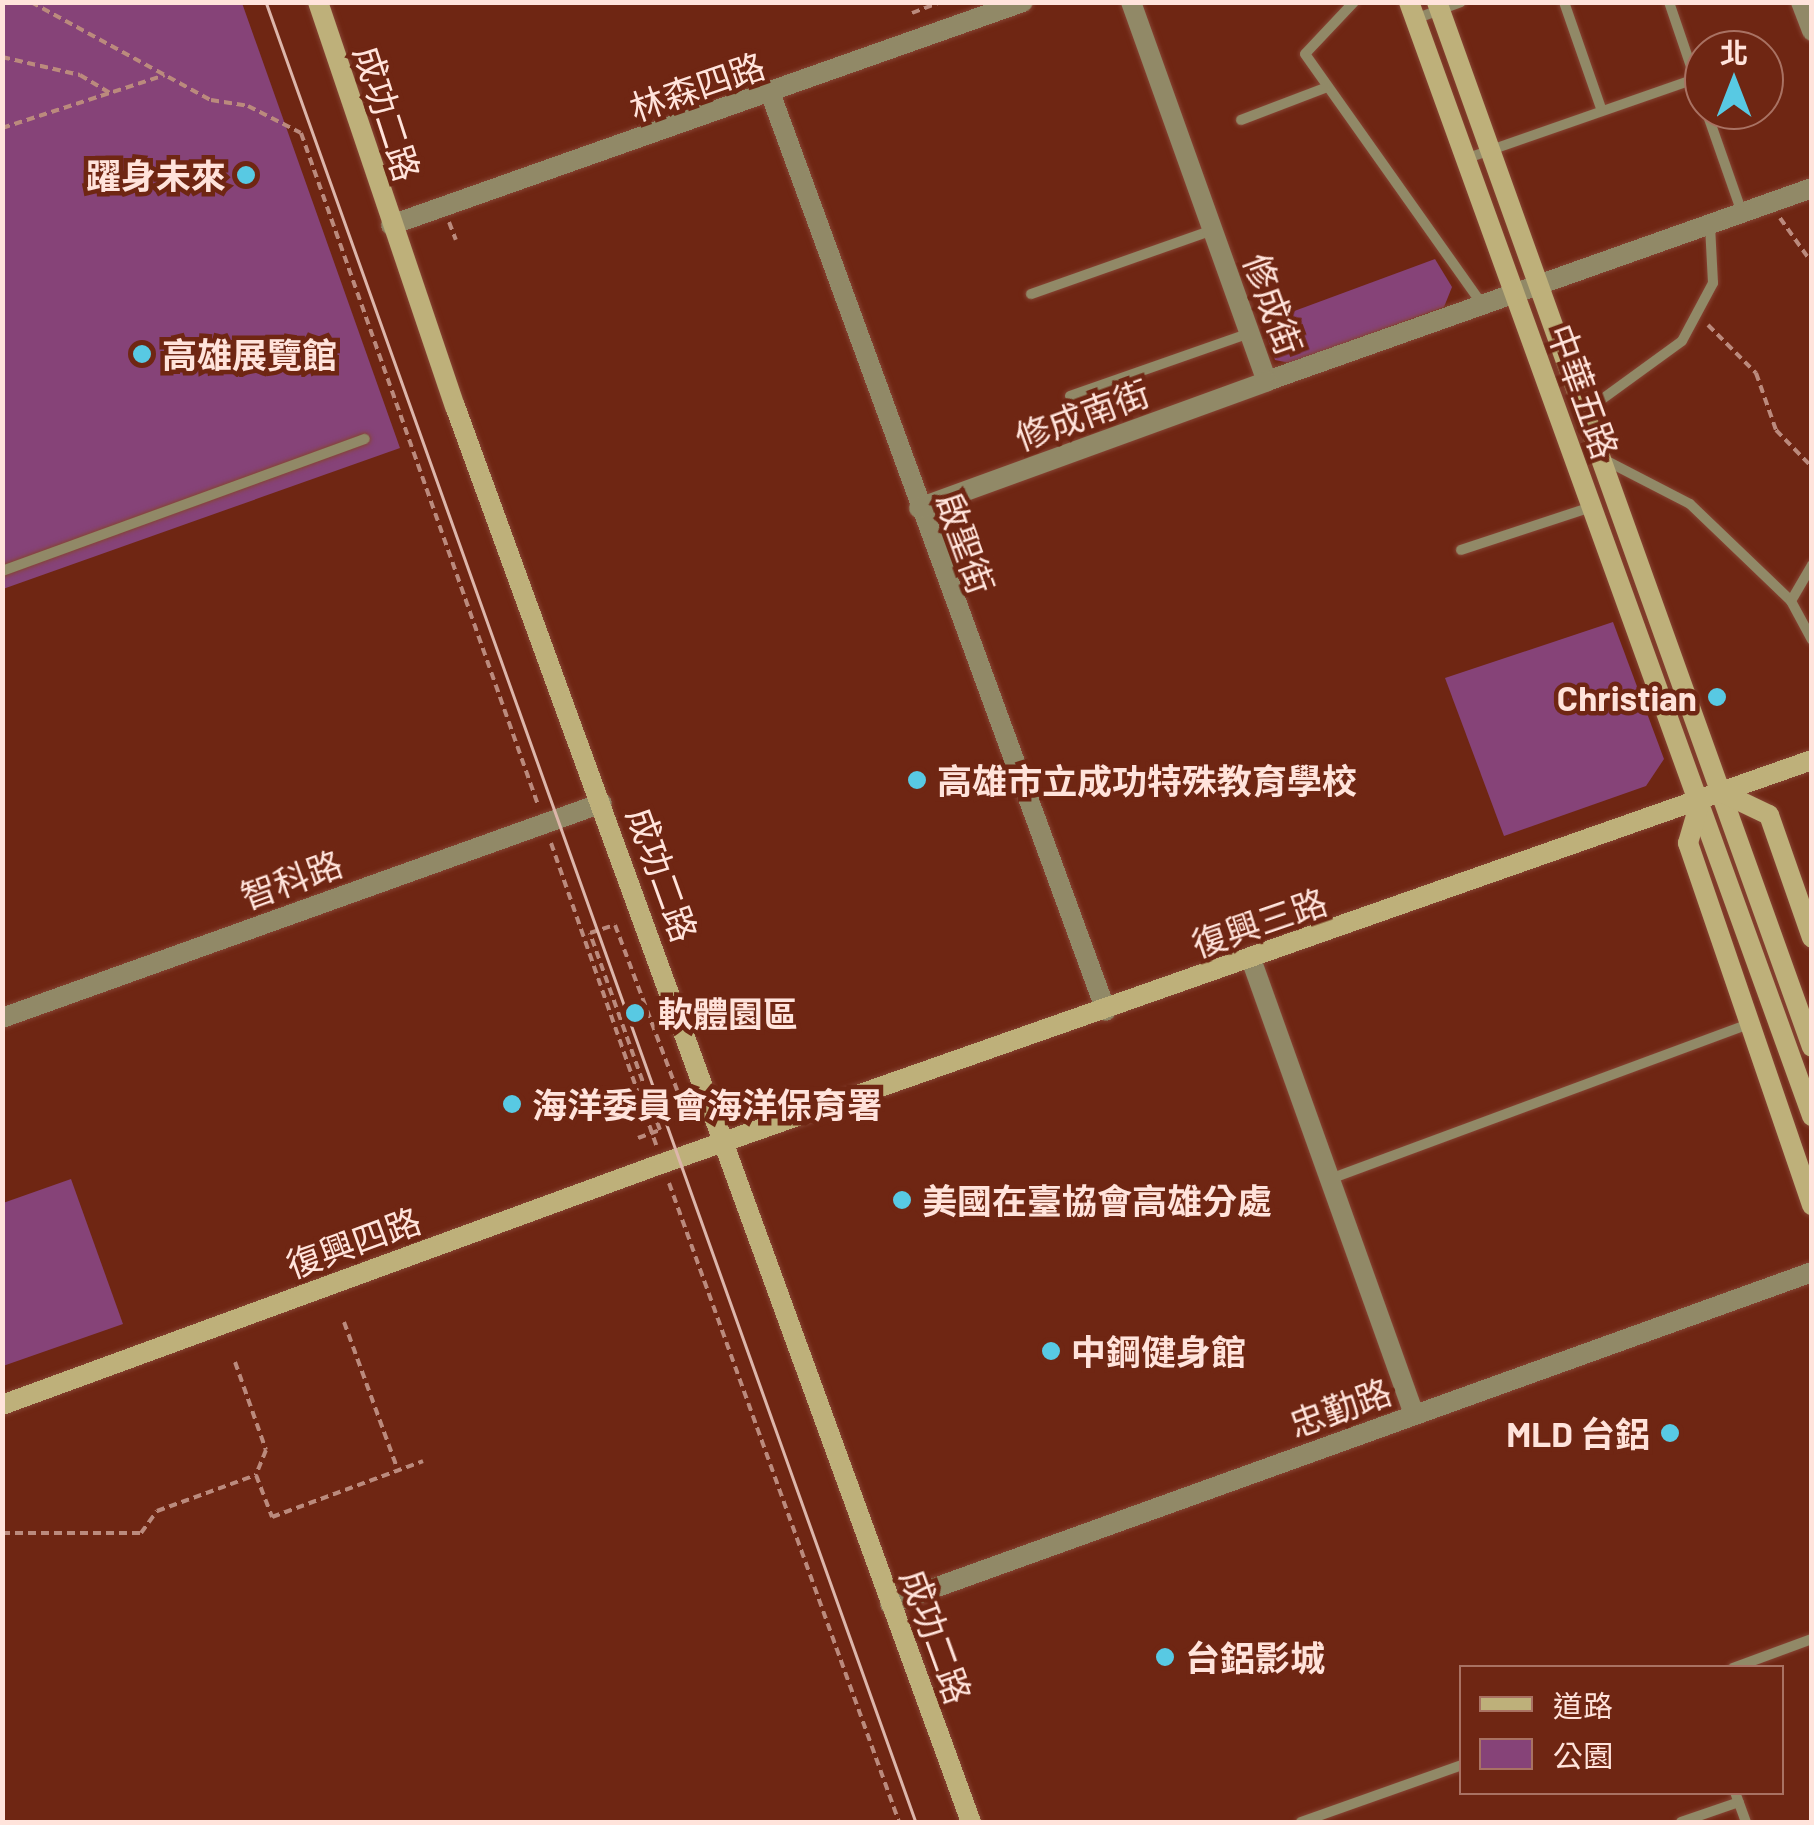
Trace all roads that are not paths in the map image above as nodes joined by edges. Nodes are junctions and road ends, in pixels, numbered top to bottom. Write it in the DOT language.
graph roads {
  1 [pos="318,2"];
  2 [pos="1023,2"];
  3 [pos="1131,2"];
  4 [pos="1354,2"];
  5 [pos="1461,2"];
  6 [pos="1564,2"];
  7 [pos="1669,2"];
  8 [pos="1801,2"];
  9 [pos="1438,6"];
  10 [pos="1412,10"];
  11 [pos="1812,31"];
  12 [pos="1684,46"];
  13 [pos="1684,83"];
  14 [pos="1325,88"];
  15 [pos="772,95"];
  16 [pos="1602,111"];
  17 [pos="1241,120"];
  18 [pos="1713,130"];
  19 [pos="1490,150"];
  20 [pos="1465,159"];
  21 [pos="1812,188"];
  22 [pos="1742,213"];
  23 [pos="391,224"];
  24 [pos="1710,224"];
  25 [pos="1213,230"];
  26 [pos="1536,281"];
  27 [pos="1512,290"];
  28 [pos="1031,294"];
  29 [pos="1480,301"];
  30 [pos="1250,333"];
  31 [pos="1268,381"];
  32 [pos="1070,396"];
  33 [pos="1583,413"];
  34 [pos="365,439"];
  35 [pos="1600,457"];
  36 [pos="1592,506"];
  37 [pos="919,508"];
  38 [pos="1460,550"];
  39 [pos="1812,565"];
  40 [pos="2,571"];
  41 [pos="1791,601"];
  42 [pos="1812,640"];
  43 [pos="1812,760"];
  44 [pos="1723,794"];
  45 [pos="1700,802"];
  46 [pos="602,803"];
  47 [pos="1812,938"];
  48 [pos="1252,960"];
  49 [pos="1106,1011"];
  50 [pos="2,1018"];
  51 [pos="1749,1024"];
  52 [pos="1812,1047"];
  53 [pos="1812,1116"];
  54 [pos="727,1142"];
  55 [pos="1330,1179"];
  56 [pos="1811,1203"];
  57 [pos="1812,1272"];
  58 [pos="2,1406"];
  59 [pos="1414,1415"];
  60 [pos="890,1604"];
  61 [pos="1812,1640"];
  62 [pos="1741,1665"];
  63 [pos="1459,1766"];
  64 [pos="1737,1798"];
  65 [pos="971,1822"];
  66 [pos="1301,1822"];
  67 [pos="1681,1822"];
  68 [pos="1746,1822"];
  1 -- 23 [label="street, 成功二路"];
  2 -- 15 [label="street, 林森四路"];
  3 -- 25 [label="street, 修成街"];
  4 -- 14 [label="lane"];
  5 -- 9 [label="lane"];
  6 -- 16 [label="lane"];
  7 -- 12 [label="lane"];
  8 -- 11 [label="street"];
  9 -- 10 [label="lane"];
  9 -- 19 [label="street, 中華五路"];
  10 -- 20 [label="street, 中華五路"];
  13 -- 16 [label="lane"];
  14 -- 17 [label="lane"];
  14 -- 29 [label="lane"];
  15 -- 23 [label="street, 林森四路"];
  15 -- 37 [label="street, 啟聖街"];
  16 -- 19 [label="lane"];
  18 -- 22 [label="lane"];
  19 -- 20 [label="lane"];
  19 -- 26 [label="street, 中華五路"];
  20 -- 27 [label="street, 中華五路"];
  21 -- 22 [label="street, 修成街"];
  22 -- 24 [label="street, 修成街"];
  23 -- 46 [label="street, 成功二路"];
  24 -- 26 [label="street, 修成街"];
  24 -- 33 [label="lane"];
  25 -- 28 [label="lane"];
  25 -- 30 [label="street, 修成街"];
  26 -- 27 [label="street, 修成街"];
  26 -- 33 [label="street, 中華五路"];
  27 -- 29 [label="street, 修成街"];
  27 -- 36 [label="street, 中華五路"];
  29 -- 31 [label="street, 修成街"];
  30 -- 31 [label="street, 修成街"];
  30 -- 32 [label="lane"];
  31 -- 37 [label="street, 修成南街"];
  33 -- 35 [label="street, 中華五路"];
  34 -- 40 [label="lane"];
  35 -- 41 [label="lane"];
  35 -- 44 [label="street, 中華五路"];
  36 -- 38 [label="lane"];
  36 -- 45 [label="street, 中華五路"];
  37 -- 49 [label="street, 啟聖街"];
  39 -- 41 [label="lane"];
  41 -- 42 [label="lane"];
  43 -- 44 [label="street, 復興三路"];
  44 -- 45 [label="street, 復興三路"];
  44 -- 47 [label="street"];
  44 -- 52 [label="street, 中華五路"];
  45 -- 48 [label="street, 復興三路"];
  45 -- 51 [label="street"];
  45 -- 53 [label="street, 中華五路"];
  46 -- 50 [label="street, 智科路"];
  46 -- 54 [label="street, 成功二路"];
  48 -- 49 [label="street, 復興三路"];
  48 -- 55 [label="street"];
  49 -- 54 [label="street, 復興三路"];
  51 -- 55 [label="lane"];
  51 -- 56 [label="street"];
  54 -- 58 [label="street, 復興四路"];
  54 -- 60 [label="street, 成功二路"];
  55 -- 59 [label="street"];
  57 -- 59 [label="street, 忠勤路"];
  59 -- 60 [label="street, 忠勤路"];
  60 -- 65 [label="street, 成功二路"];
  61 -- 62 [label="lane"];
  63 -- 66 [label="lane"];
  64 -- 67 [label="lane"];
  64 -- 68 [label="lane"];
}
